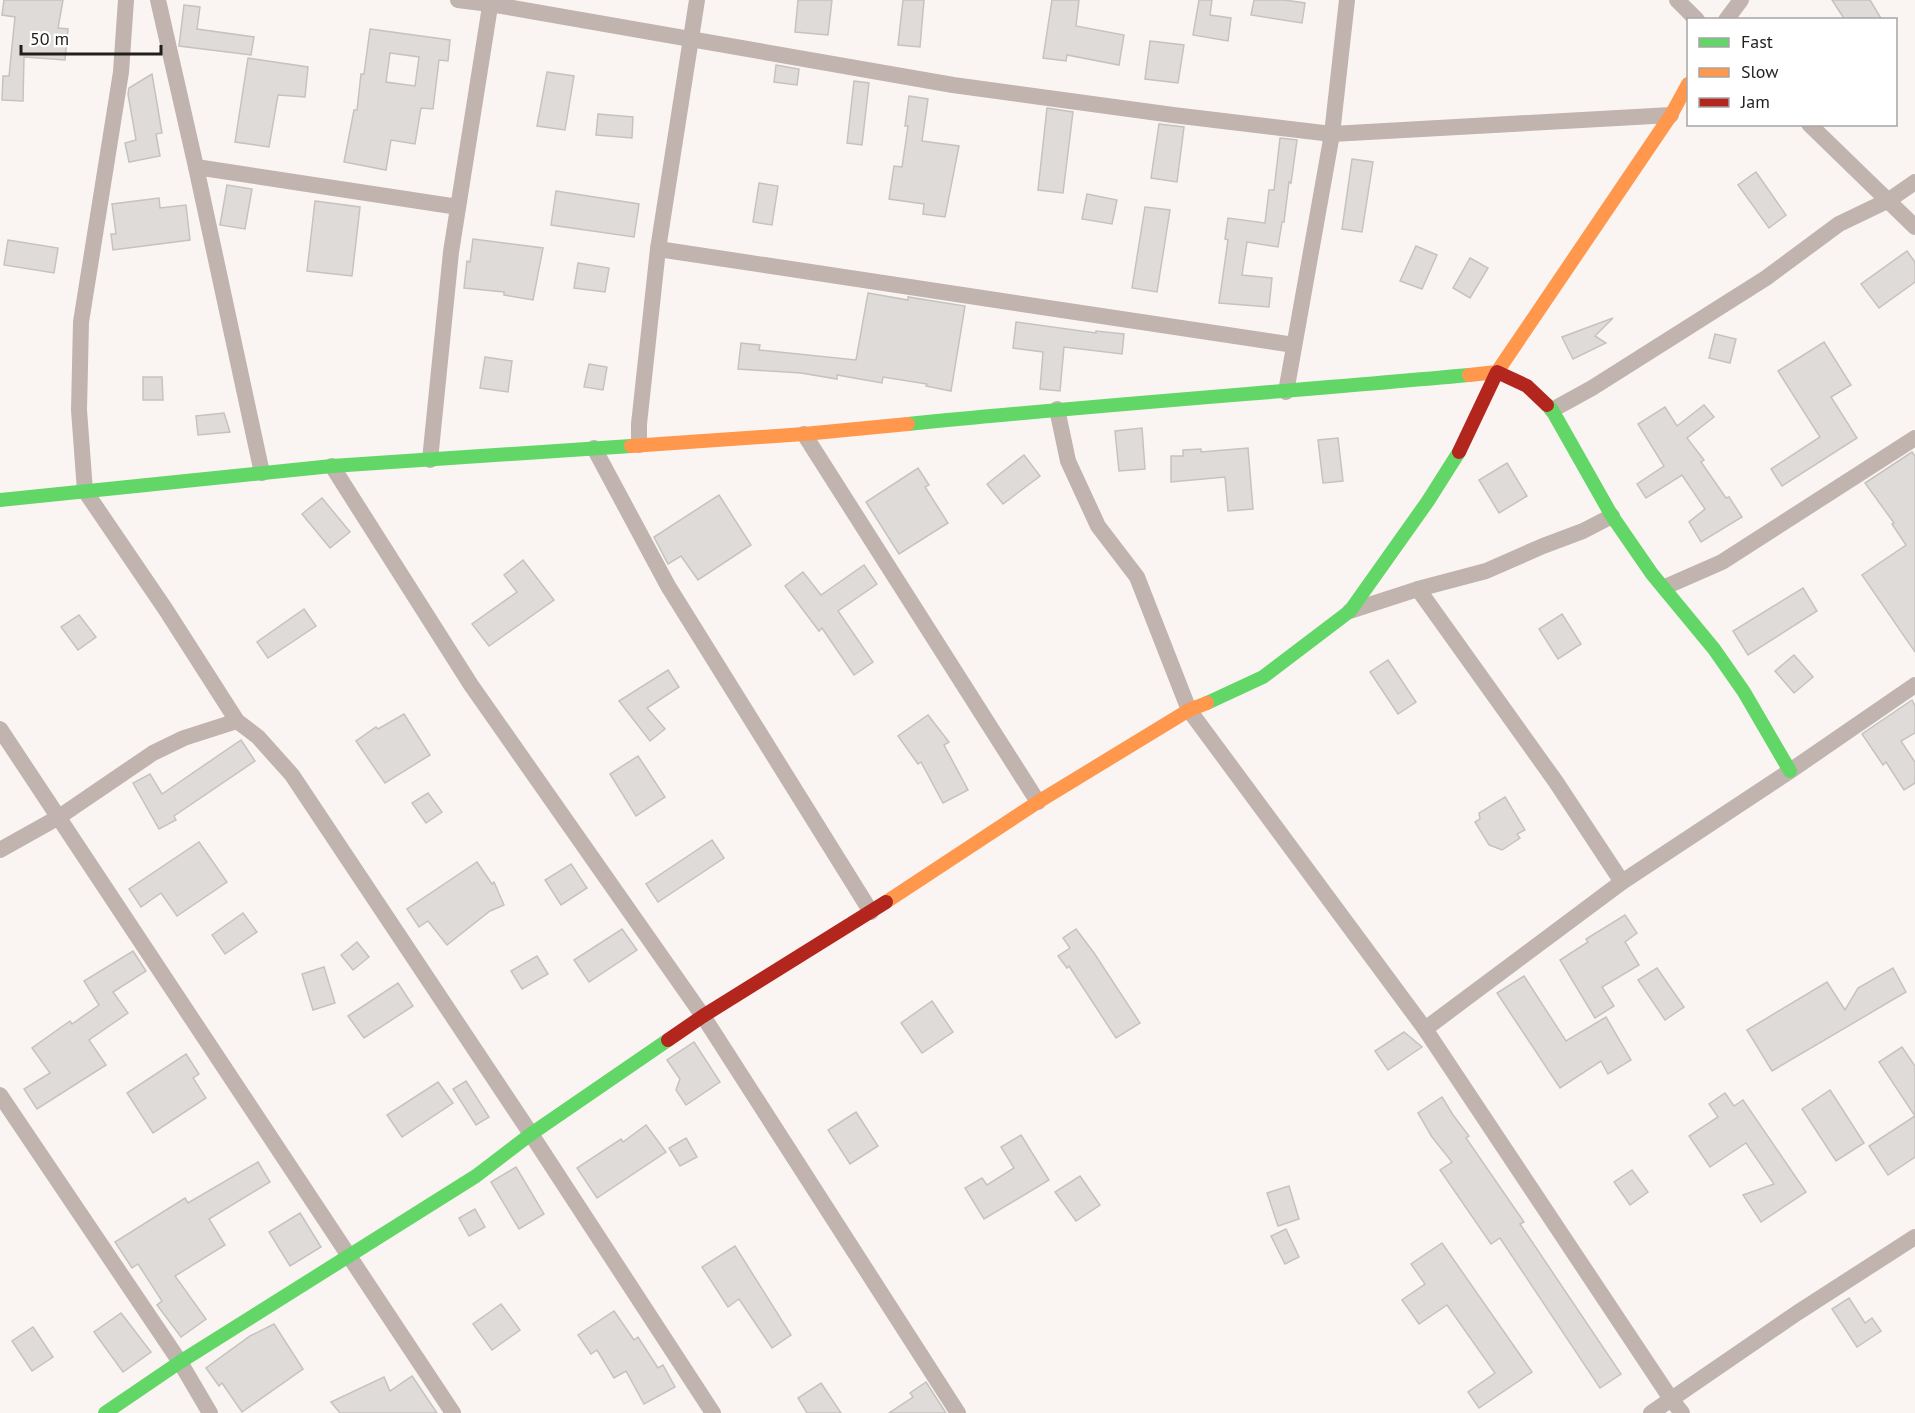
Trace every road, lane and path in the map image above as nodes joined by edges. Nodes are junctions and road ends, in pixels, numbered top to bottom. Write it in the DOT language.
graph roads {
  1 [pos="126,0"];
  2 [pos="158,0"];
  3 [pos="458,0"];
  4 [pos="697,0"];
  5 [pos="1347,0"];
  6 [pos="1677,0"];
  7 [pos="1742,0"];
  8 [pos="491,2"];
  9 [pos="1695,18"];
  10 [pos="1728,18"];
  11 [pos="692,38"];
  12 [pos="1687,87"];
  13 [pos="1671,115"];
  14 [pos="1811,126"];
  15 [pos="1332,134"];
  16 [pos="196,166"];
  17 [pos="1915,182"];
  18 [pos="1889,200"];
  19 [pos="458,207"];
  20 [pos="1915,227"];
  21 [pos="658,249"];
  22 [pos="1294,345"];
  23 [pos="1497,372"];
  24 [pos="1286,392"];
  25 [pos="1057,410"];
  26 [pos="1552,410"];
  27 [pos="804,434"];
  28 [pos="1915,438"];
  29 [pos="639,445"];
  30 [pos="594,448"];
  31 [pos="430,460"];
  32 [pos="332,466"];
  33 [pos="262,473"];
  34 [pos="85,490"];
  35 [pos="0,500"];
  36 [pos="1612,516"];
  37 [pos="1665,587"];
  38 [pos="1418,589"];
  39 [pos="1350,612"];
  40 [pos="1915,685"];
  41 [pos="1189,710"];
  42 [pos="237,721"];
  43 [pos="0,729"];
  44 [pos="1790,771"];
  45 [pos="1038,802"];
  46 [pos="59,817"];
  47 [pos="0,850"];
  48 [pos="1622,882"];
  49 [pos="871,912"];
  50 [pos="703,1016"];
  51 [pos="1425,1029"];
  52 [pos="0,1095"];
  53 [pos="531,1134"];
  54 [pos="1915,1237"];
  55 [pos="350,1256"];
  56 [pos="180,1362"];
  57 [pos="1671,1399"];
  58 [pos="105,1413"];
  59 [pos="210,1413"];
  60 [pos="453,1413"];
  61 [pos="713,1413"];
  62 [pos="958,1413"];
  63 [pos="1651,1413"];
  64 [pos="1682,1413"];
  1 -- 34 [label="street"];
  2 -- 16 [label="street"];
  3 -- 8 [label="street"];
  4 -- 11 [label="street"];
  5 -- 15 [label="street"];
  6 -- 9 [label="street"];
  7 -- 10 [label="street"];
  8 -- 11 [label="street"];
  8 -- 19 [label="street"];
  11 -- 15 [label="street"];
  11 -- 21 [label="street"];
  12 -- 13 [label="street"];
  13 -- 15 [label="street"];
  13 -- 23 [label="street"];
  14 -- 18 [label="street"];
  15 -- 22 [label="street"];
  16 -- 19 [label="street"];
  16 -- 33 [label="street"];
  17 -- 18 [label="street"];
  18 -- 20 [label="street"];
  18 -- 26 [label="street"];
  19 -- 31 [label="street"];
  21 -- 22 [label="street"];
  21 -- 29 [label="street"];
  22 -- 24 [label="street"];
  23 -- 24 [label="street"];
  23 -- 26 [label="street"];
  23 -- 39 [label="street"];
  24 -- 25 [label="street"];
  25 -- 27 [label="street"];
  25 -- 41 [label="street"];
  26 -- 36 [label="street"];
  27 -- 29 [label="street"];
  27 -- 45 [label="street"];
  28 -- 37 [label="street"];
  29 -- 30 [label="street"];
  30 -- 31 [label="street"];
  30 -- 49 [label="street"];
  31 -- 32 [label="street"];
  32 -- 33 [label="street"];
  32 -- 50 [label="street"];
  33 -- 34 [label="street"];
  34 -- 35 [label="street"];
  34 -- 42 [label="street"];
  36 -- 37 [label="street"];
  36 -- 38 [label="street"];
  37 -- 44 [label="street"];
  38 -- 39 [label="street"];
  38 -- 48 [label="street"];
  39 -- 41 [label="street"];
  40 -- 44 [label="street"];
  41 -- 45 [label="street"];
  41 -- 51 [label="street"];
  42 -- 46 [label="street"];
  42 -- 53 [label="street"];
  43 -- 46 [label="street"];
  44 -- 48 [label="street"];
  45 -- 49 [label="street"];
  46 -- 47 [label="street"];
  46 -- 55 [label="street"];
  48 -- 51 [label="street"];
  49 -- 50 [label="street"];
  50 -- 53 [label="street"];
  50 -- 62 [label="street"];
  51 -- 57 [label="street"];
  52 -- 56 [label="street"];
  53 -- 55 [label="street"];
  53 -- 61 [label="street"];
  54 -- 57 [label="street"];
  55 -- 56 [label="street"];
  55 -- 60 [label="street"];
  56 -- 58 [label="street"];
  56 -- 59 [label="street"];
  57 -- 63 [label="street"];
  57 -- 64 [label="street"];
}
